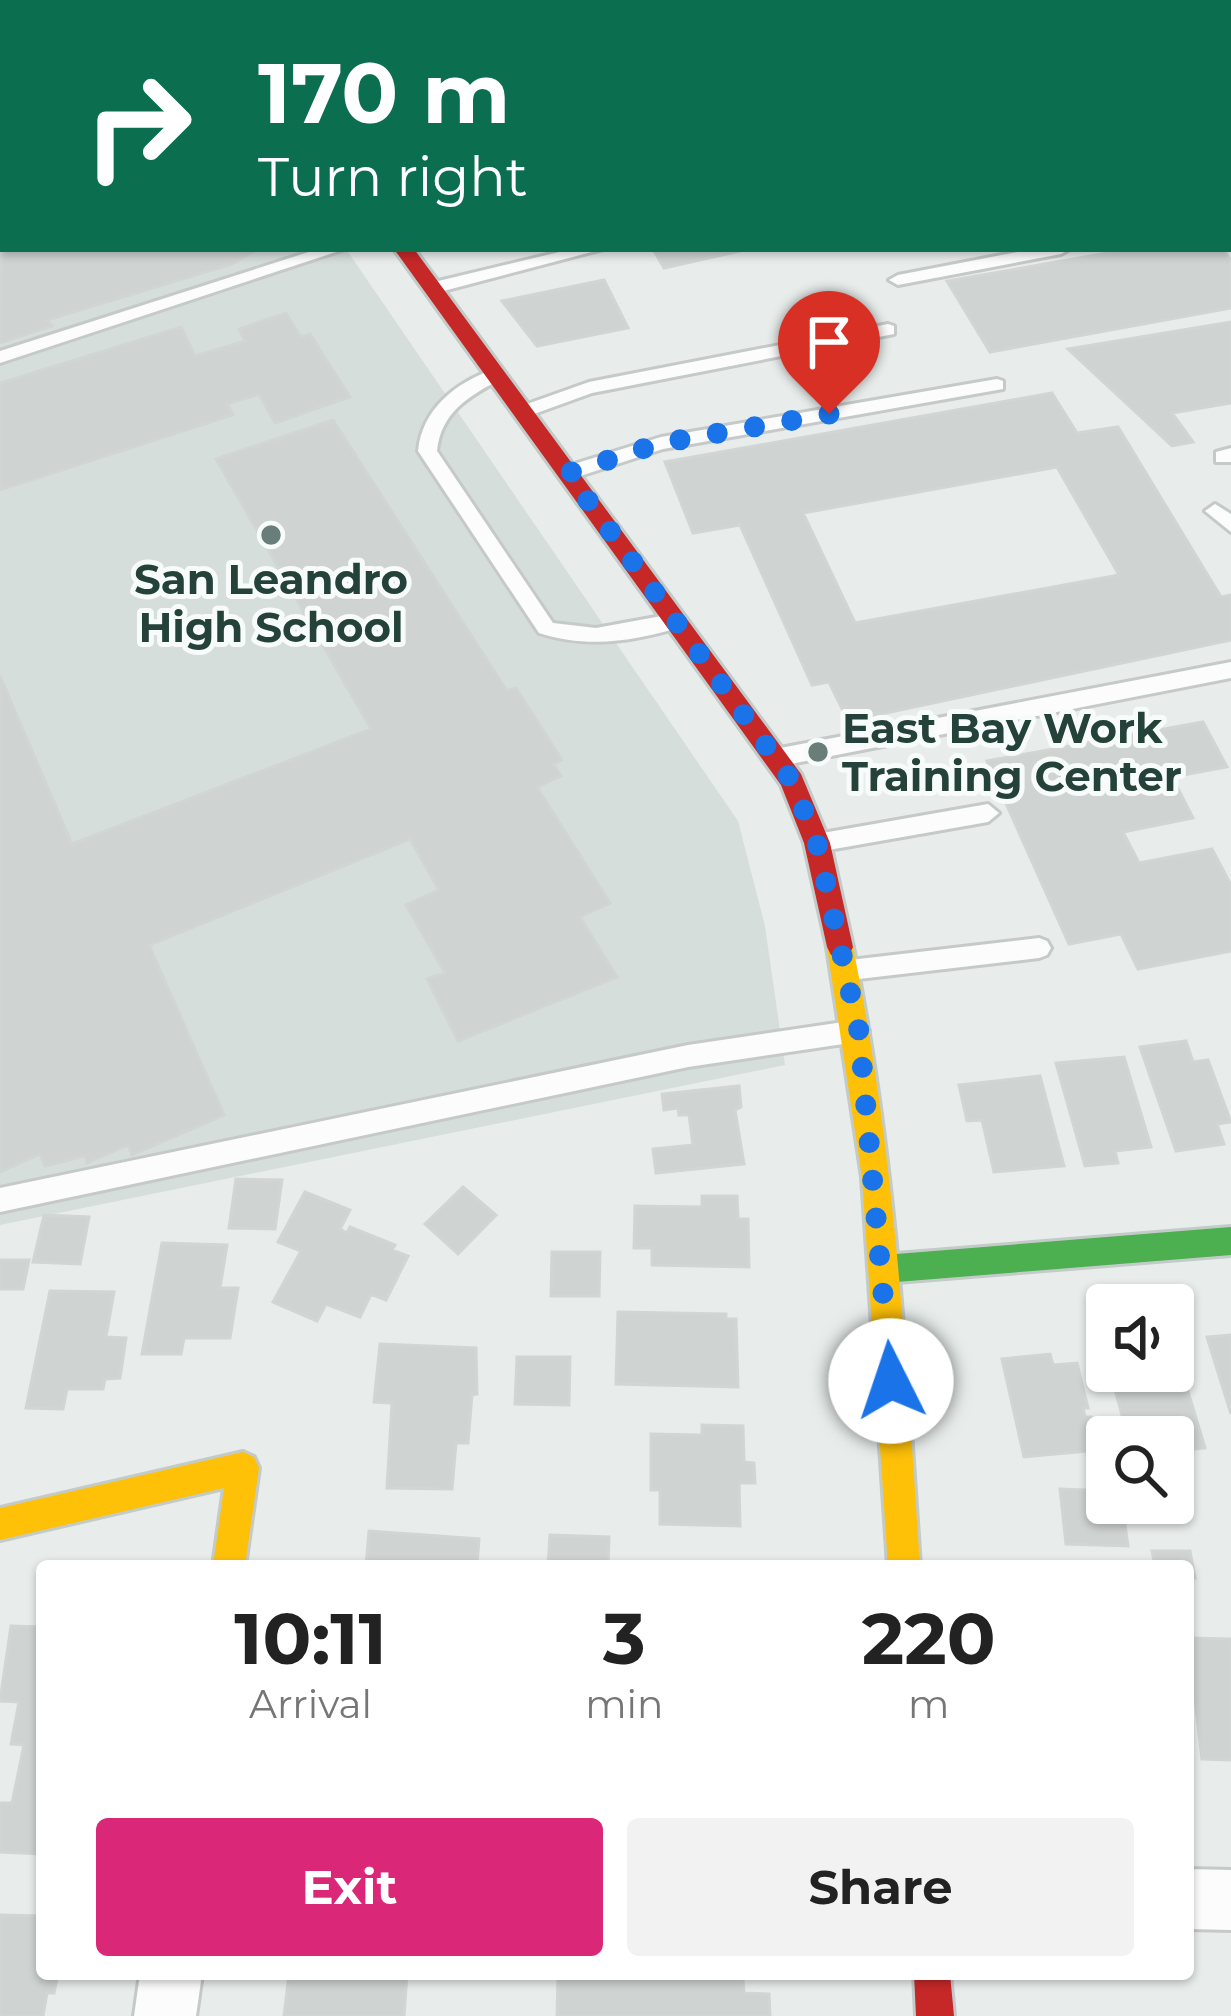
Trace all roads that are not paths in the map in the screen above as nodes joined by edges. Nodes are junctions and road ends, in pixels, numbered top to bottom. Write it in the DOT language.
graph roads {
  1 [pos="327,252"];
  2 [pos="406,252"];
  3 [pos="582,252"];
  4 [pos="1045,252"];
  5 [pos="898,280"];
  6 [pos="432,288"];
  7 [pos="888,329"];
  8 [pos="0,357"];
  9 [pos="496,375"];
  10 [pos="997,385"];
  11 [pos="523,412"];
  12 [pos="568,473"];
  13 [pos="678,621"];
  14 [pos="1231,670"];
  15 [pos="776,758"];
  16 [pos="988,813"];
  17 [pos="817,843"];
  18 [pos="1039,948"];
  19 [pos="842,971"];
  20 [pos="859,1031"];
  21 [pos="0,1200"];
  22 [pos="1231,1241"];
  23 [pos="884,1268"];
  24 [pos="0,1525"];
  25 [pos="230,1560"];
  26 [pos="904,1560"];
  27 [pos="1194,1899"];
  28 [pos="1231,1900"];
  29 [pos="169,1980"];
  30 [pos="932,1980"];
  31 [pos="165,2016"];
  32 [pos="934,2016"];
  1 -- 8 [label="lane"];
  2 -- 6 [label="main road"];
  3 -- 6 [label="lane"];
  4 -- 5 [label="lane"];
  6 -- 9 [label="main road"];
  7 -- 11 [label="lane"];
  9 -- 11 [label="main road"];
  9 -- 13 [label="lane"];
  10 -- 12 [label="lane"];
  11 -- 12 [label="main road"];
  12 -- 13 [label="main road"];
  13 -- 15 [label="main road"];
  14 -- 15 [label="lane"];
  15 -- 17 [label="main road"];
  16 -- 17 [label="lane"];
  17 -- 19 [label="main road"];
  18 -- 19 [label="lane"];
  19 -- 20 [label="main road"];
  20 -- 21 [label="lane"];
  20 -- 23 [label="main road"];
  22 -- 23 [label="main road"];
  23 -- 26 [label="main road"];
  24 -- 25 [label="main road"];
  27 -- 28 [label="street"];
  29 -- 31 [label="street"];
  30 -- 32 [label="main road"];
}
